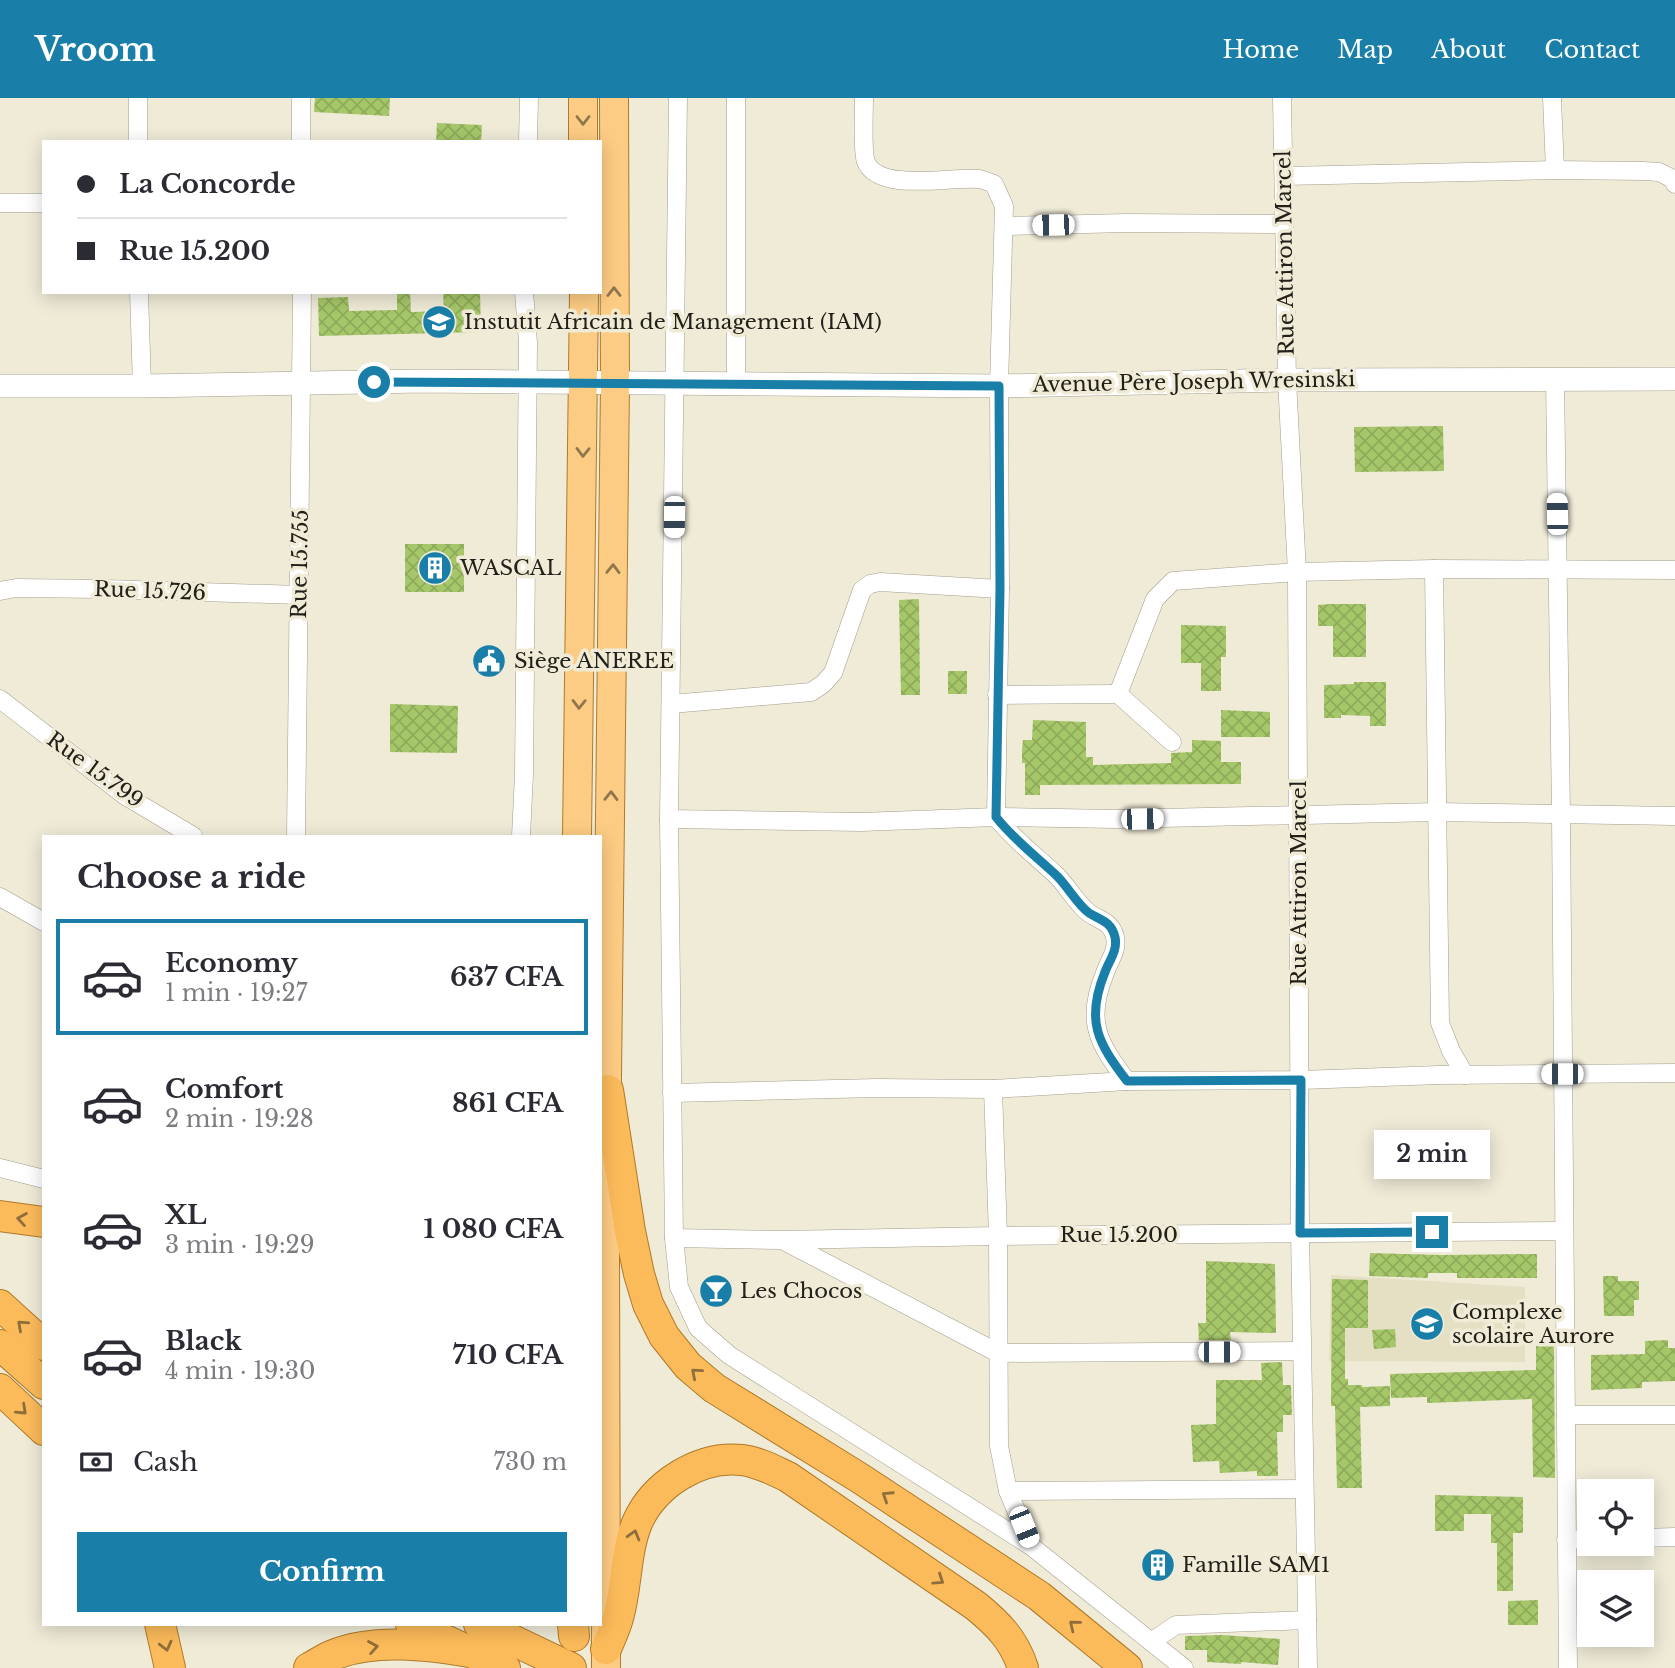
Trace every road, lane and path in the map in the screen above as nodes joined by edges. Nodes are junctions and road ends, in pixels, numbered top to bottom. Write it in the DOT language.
graph roads {
  1 [pos="138,98"];
  2 [pos="301,98"];
  3 [pos="529,98"];
  4 [pos="583,98"];
  5 [pos="614,98"];
  6 [pos="678,98"];
  7 [pos="736,98"];
  8 [pos="864,98"];
  9 [pos="1282,98"];
  10 [pos="1552,98"];
  11 [pos="138,140"];
  12 [pos="301,140"];
  13 [pos="528,140"];
  14 [pos="583,140"];
  15 [pos="1555,170"];
  16 [pos="1284,176"];
  17 [pos="1675,184"];
  18 [pos="0,202"];
  19 [pos="42,203"];
  20 [pos="1283,224"];
  21 [pos="1004,226"];
  22 [pos="139,294"];
  23 [pos="302,294"];
  24 [pos="524,294"];
  25 [pos="584,294"];
  26 [pos="1555,378"];
  27 [pos="1675,379"];
  28 [pos="1287,380"];
  29 [pos="676,383"];
  30 [pos="302,384"];
  31 [pos="527,384"];
  32 [pos="584,384"];
  33 [pos="615,384"];
  34 [pos="736,384"];
  35 [pos="0,386"];
  36 [pos="142,386"];
  37 [pos="999,386"];
  38 [pos="1434,569"];
  39 [pos="1558,569"];
  40 [pos="1675,570"];
  41 [pos="1297,572"];
  42 [pos="1000,589"];
  43 [pos="0,591"];
  44 [pos="299,595"];
  45 [pos="1118,694"];
  46 [pos="997,695"];
  47 [pos="0,699"];
  48 [pos="671,704"];
  49 [pos="1172,742"];
  50 [pos="1437,812"];
  51 [pos="1561,815"];
  52 [pos="1299,816"];
  53 [pos="1675,816"];
  54 [pos="996,817"];
  55 [pos="669,819"];
  56 [pos="191,835"];
  57 [pos="296,835"];
  58 [pos="520,835"];
  59 [pos="577,835"];
  60 [pos="0,897"];
  61 [pos="42,921"];
  62 [pos="1675,1073"];
  63 [pos="1465,1074"];
  64 [pos="1562,1074"];
  65 [pos="1301,1080"];
  66 [pos="1127,1081"];
  67 [pos="993,1089"];
  68 [pos="608,1090"];
  69 [pos="672,1093"];
  70 [pos="0,1168"];
  71 [pos="42,1178"];
  72 [pos="0,1216"];
  73 [pos="42,1222"];
  74 [pos="1564,1231"];
  75 [pos="1300,1233"];
  76 [pos="998,1236"];
  77 [pos="674,1238"];
  78 [pos="782,1240"];
  79 [pos="0,1305"];
  80 [pos="42,1343"];
  81 [pos="0,1345"];
  82 [pos="1301,1351"];
  83 [pos="998,1353"];
  84 [pos="42,1382"];
  85 [pos="0,1389"];
  86 [pos="1566,1415"];
  87 [pos="1675,1415"];
  88 [pos="42,1428"];
  89 [pos="1303,1489"];
  90 [pos="1008,1491"];
  91 [pos="1675,1537"];
  92 [pos="1654,1538"];
  93 [pos="1566,1540"];
  94 [pos="1577,1540"];
  95 [pos="1031,1546"];
  96 [pos="1307,1620"];
  97 [pos="160,1626"];
  98 [pos="415,1626"];
  99 [pos="481,1626"];
  100 [pos="573,1628"];
  101 [pos="1151,1642"];
  102 [pos="470,1652"];
  103 [pos="515,1657"];
  104 [pos="606,1658"];
  105 [pos="170,1668"];
  106 [pos="309,1668"];
  107 [pos="572,1668"];
  108 [pos="1023,1668"];
  109 [pos="1127,1668"];
  110 [pos="1184,1668"];
  111 [pos="1308,1668"];
  112 [pos="1568,1668"];
  1 -- 11 [label="street"];
  2 -- 12 [label="street"];
  3 -- 13 [label="street"];
  4 -- 14 [label="main road, one-way"];
  33 -- 5 [label="main road, one-way"];
  6 -- 29 [label="street"];
  7 -- 34 [label="street"];
  8 -- 21 [label="street"];
  9 -- 16 [label="street, Rue Attiron Marcel"];
  10 -- 15 [label="street"];
  15 -- 16 [label="street"];
  15 -- 17 [label="street"];
  16 -- 20 [label="street, Rue Attiron Marcel"];
  18 -- 19 [label="street"];
  20 -- 21 [label="street"];
  20 -- 28 [label="street, Rue Attiron Marcel"];
  21 -- 37 [label="street"];
  22 -- 36 [label="street"];
  23 -- 30 [label="street, Rue 15.755"];
  24 -- 31 [label="street"];
  25 -- 32 [label="main road"];
  26 -- 27 [label="street, Avenue Père Joseph Wresinski"];
  26 -- 28 [label="street, Avenue Père Joseph Wresinski"];
  26 -- 39 [label="street"];
  28 -- 37 [label="street, Avenue Père Joseph Wresinski"];
  28 -- 41 [label="street, Rue Attiron Marcel"];
  29 -- 33 [label="street, Avenue Père Joseph Wresinski"];
  29 -- 34 [label="street, Avenue Père Joseph Wresinski"];
  29 -- 48 [label="street"];
  30 -- 31 [label="street, Avenue Père Joseph Wresinski"];
  30 -- 36 [label="street, Avenue Père Joseph Wresinski"];
  30 -- 44 [label="street, Rue 15.755"];
  31 -- 32 [label="street, Avenue Père Joseph Wresinski"];
  31 -- 58 [label="street"];
  32 -- 33 [label="street, Avenue Père Joseph Wresinski"];
  32 -- 59 [label="main road, one-way"];
  68 -- 33 [label="main road, one-way"];
  34 -- 37 [label="street, Avenue Père Joseph Wresinski"];
  35 -- 36 [label="street, Avenue Père Joseph Wresinski"];
  37 -- 42 [label="street"];
  38 -- 39 [label="street"];
  38 -- 41 [label="street"];
  38 -- 50 [label="street"];
  39 -- 40 [label="street"];
  39 -- 51 [label="street"];
  41 -- 45 [label="street"];
  41 -- 52 [label="street, Rue Attiron Marcel"];
  42 -- 46 [label="street"];
  42 -- 48 [label="street"];
  43 -- 44 [label="street, Rue 15.726"];
  44 -- 57 [label="street, Rue 15.755"];
  45 -- 46 [label="street"];
  45 -- 49 [label="street"];
  46 -- 54 [label="street"];
  47 -- 56 [label="street, Rue 15.799"];
  48 -- 55 [label="street"];
  50 -- 51 [label="street"];
  50 -- 52 [label="street"];
  50 -- 63 [label="street"];
  51 -- 53 [label="street"];
  51 -- 64 [label="street"];
  52 -- 54 [label="street"];
  52 -- 65 [label="street, Rue Attiron Marcel"];
  54 -- 55 [label="street"];
  54 -- 66 [label="street"];
  55 -- 69 [label="street"];
  60 -- 61 [label="street"];
  62 -- 64 [label="street"];
  63 -- 64 [label="street"];
  63 -- 65 [label="street"];
  64 -- 74 [label="street"];
  65 -- 66 [label="street"];
  65 -- 75 [label="street, Rue Attiron Marcel"];
  66 -- 67 [label="street"];
  67 -- 69 [label="street"];
  67 -- 76 [label="street"];
  68 -- 104 [label="main road"];
  109 -- 68 [label="highway, one-way"];
  69 -- 77 [label="street"];
  70 -- 71 [label="street"];
  73 -- 72 [label="highway, one-way"];
  74 -- 75 [label="street, Rue 15.200"];
  74 -- 86 [label="street"];
  75 -- 76 [label="street, Rue 15.200"];
  75 -- 82 [label="street, Rue Attiron Marcel"];
  76 -- 78 [label="street, Rue 15.200"];
  76 -- 83 [label="street"];
  77 -- 78 [label="street, Rue 15.200"];
  77 -- 95 [label="street"];
  78 -- 83 [label="street"];
  80 -- 79 [label="highway, one-way"];
  81 -- 84 [label="highway"];
  82 -- 83 [label="street"];
  82 -- 89 [label="street, Rue Attiron Marcel"];
  83 -- 90 [label="street"];
  85 -- 88 [label="highway, one-way"];
  86 -- 87 [label="street"];
  86 -- 93 [label="street"];
  89 -- 90 [label="street"];
  89 -- 96 [label="street, Rue Attiron Marcel"];
  90 -- 95 [label="street"];
  91 -- 92 [label="street"];
  93 -- 94 [label="street"];
  93 -- 112 [label="street"];
  95 -- 101 [label="street"];
  96 -- 101 [label="street"];
  96 -- 111 [label="street, Rue Attiron Marcel"];
  97 -- 105 [label="highway, one-way"];
  98 -- 102 [label="highway"];
  99 -- 103 [label="highway"];
  100 -- 107 [label="main road"];
  101 -- 110 [label="street"];
  102 -- 103 [label="highway"];
  106 -- 102 [label="highway, one-way"];
  103 -- 107 [label="highway"];
  104 -- 108 [label="highway, one-way"];
}
